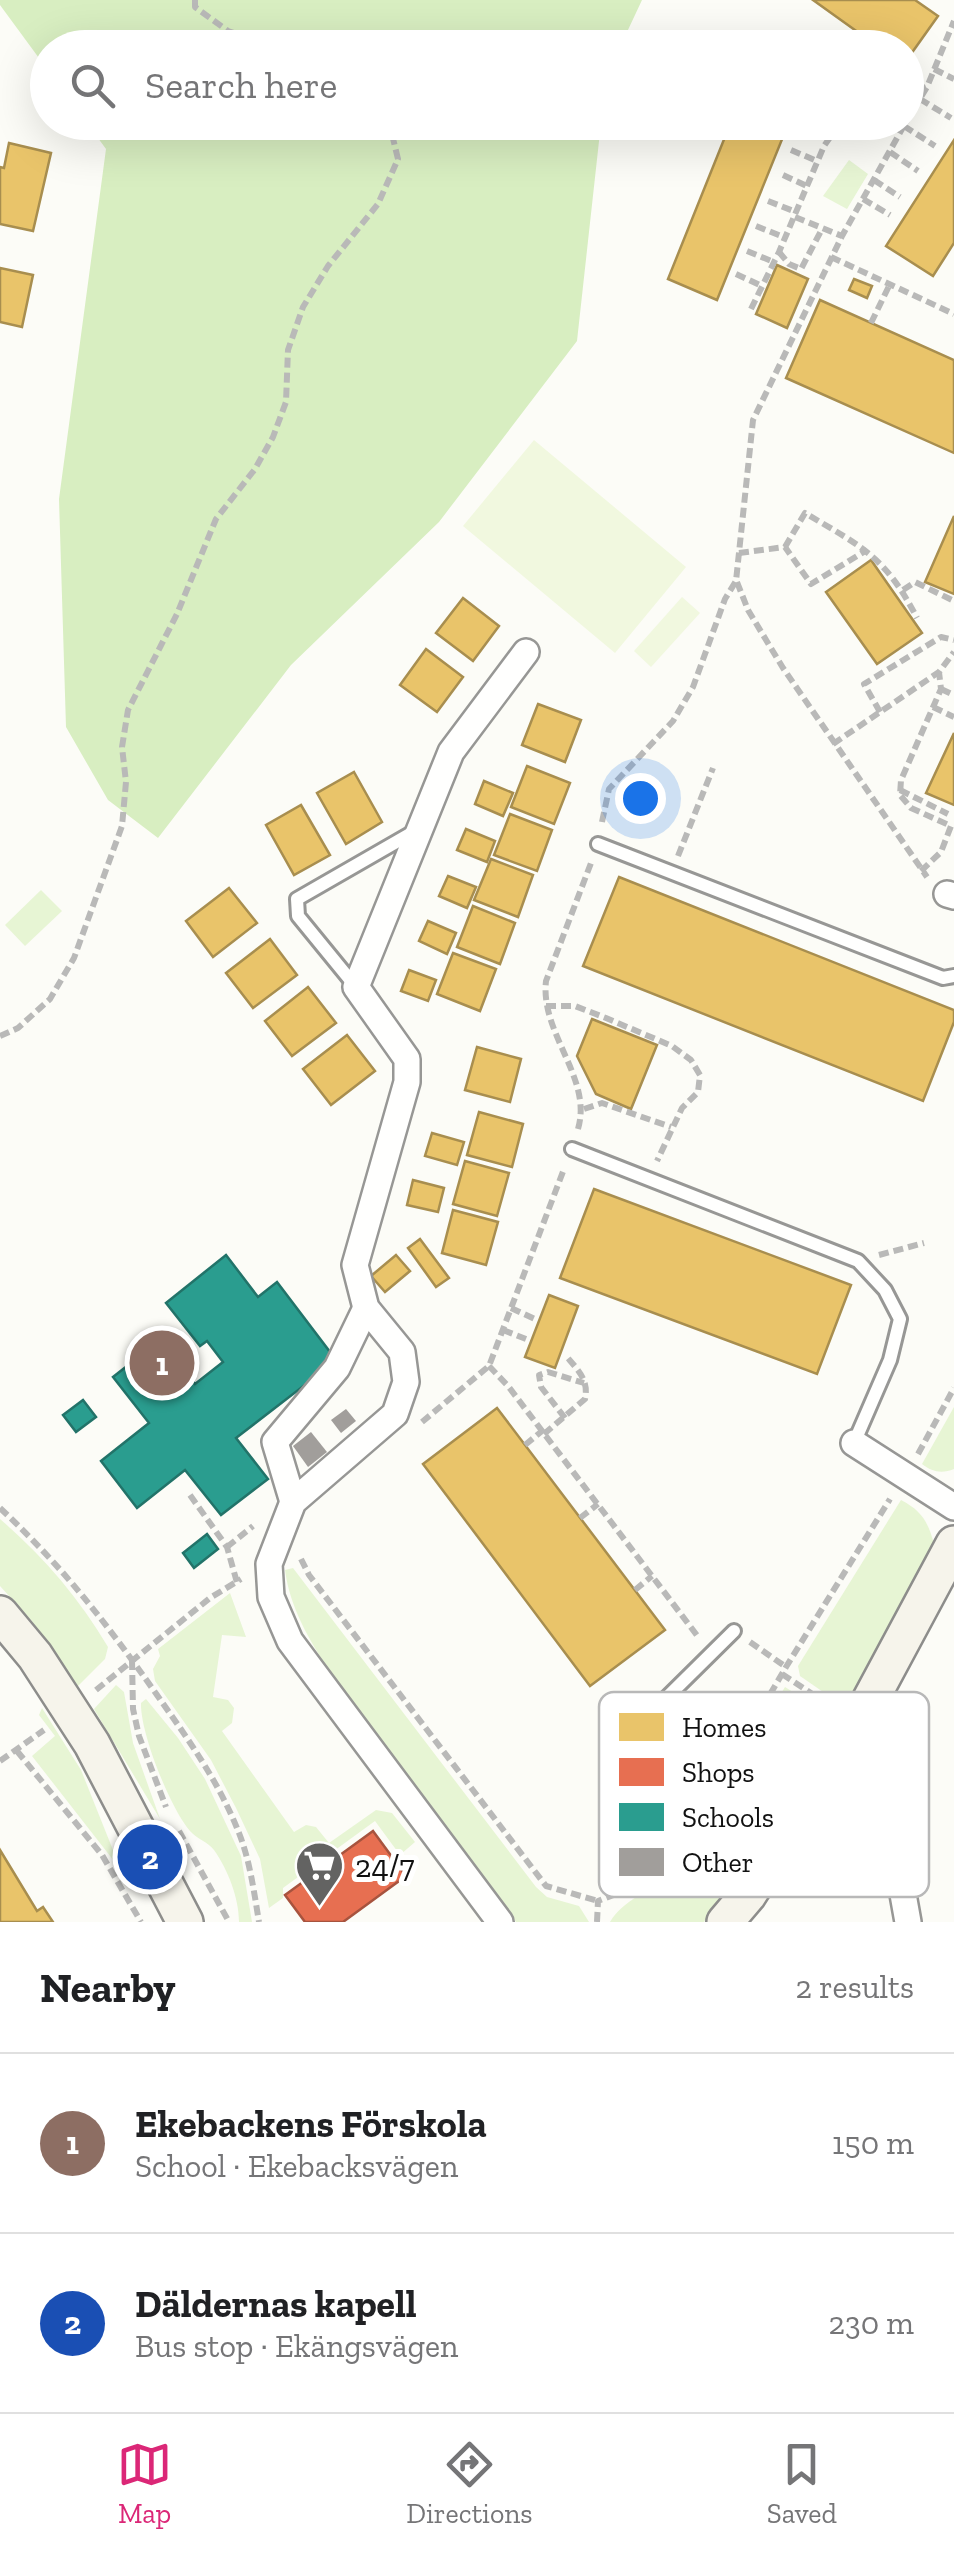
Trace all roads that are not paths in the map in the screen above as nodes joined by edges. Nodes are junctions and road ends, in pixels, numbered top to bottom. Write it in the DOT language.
graph roads {
  1 [pos="526,652"];
  2 [pos="421,828"];
  3 [pos="598,844"];
  4 [pos="954,976"];
  5 [pos="356,987"];
  6 [pos="572,1149"];
  7 [pos="366,1308"];
  8 [pos="854,1444"];
  9 [pos="292,1502"];
  10 [pos="954,1507"];
  11 [pos="954,1544"];
  12 [pos="0,1614"];
  13 [pos="734,1631"];
  14 [pos="672,1692"];
  15 [pos="875,1692"];
  16 [pos="746,1897"];
  17 [pos="904,1897"];
  18 [pos="185,1922"];
  19 [pos="500,1922"];
  20 [pos="726,1922"];
  21 [pos="908,1922"];
  1 -- 2 [label="street"];
  2 -- 5 [label="street"];
  2 -- 5 [label="lane"];
  3 -- 4 [label="lane"];
  5 -- 7 [label="street"];
  6 -- 8 [label="lane"];
  7 -- 9 [label="street"];
  7 -- 9 [label="street"];
  8 -- 10 [label="street"];
  9 -- 19 [label="street"];
  11 -- 15 [label="street"];
  12 -- 18 [label="street"];
  13 -- 14 [label="lane"];
  16 -- 20 [label="street"];
  17 -- 21 [label="street"];
}
